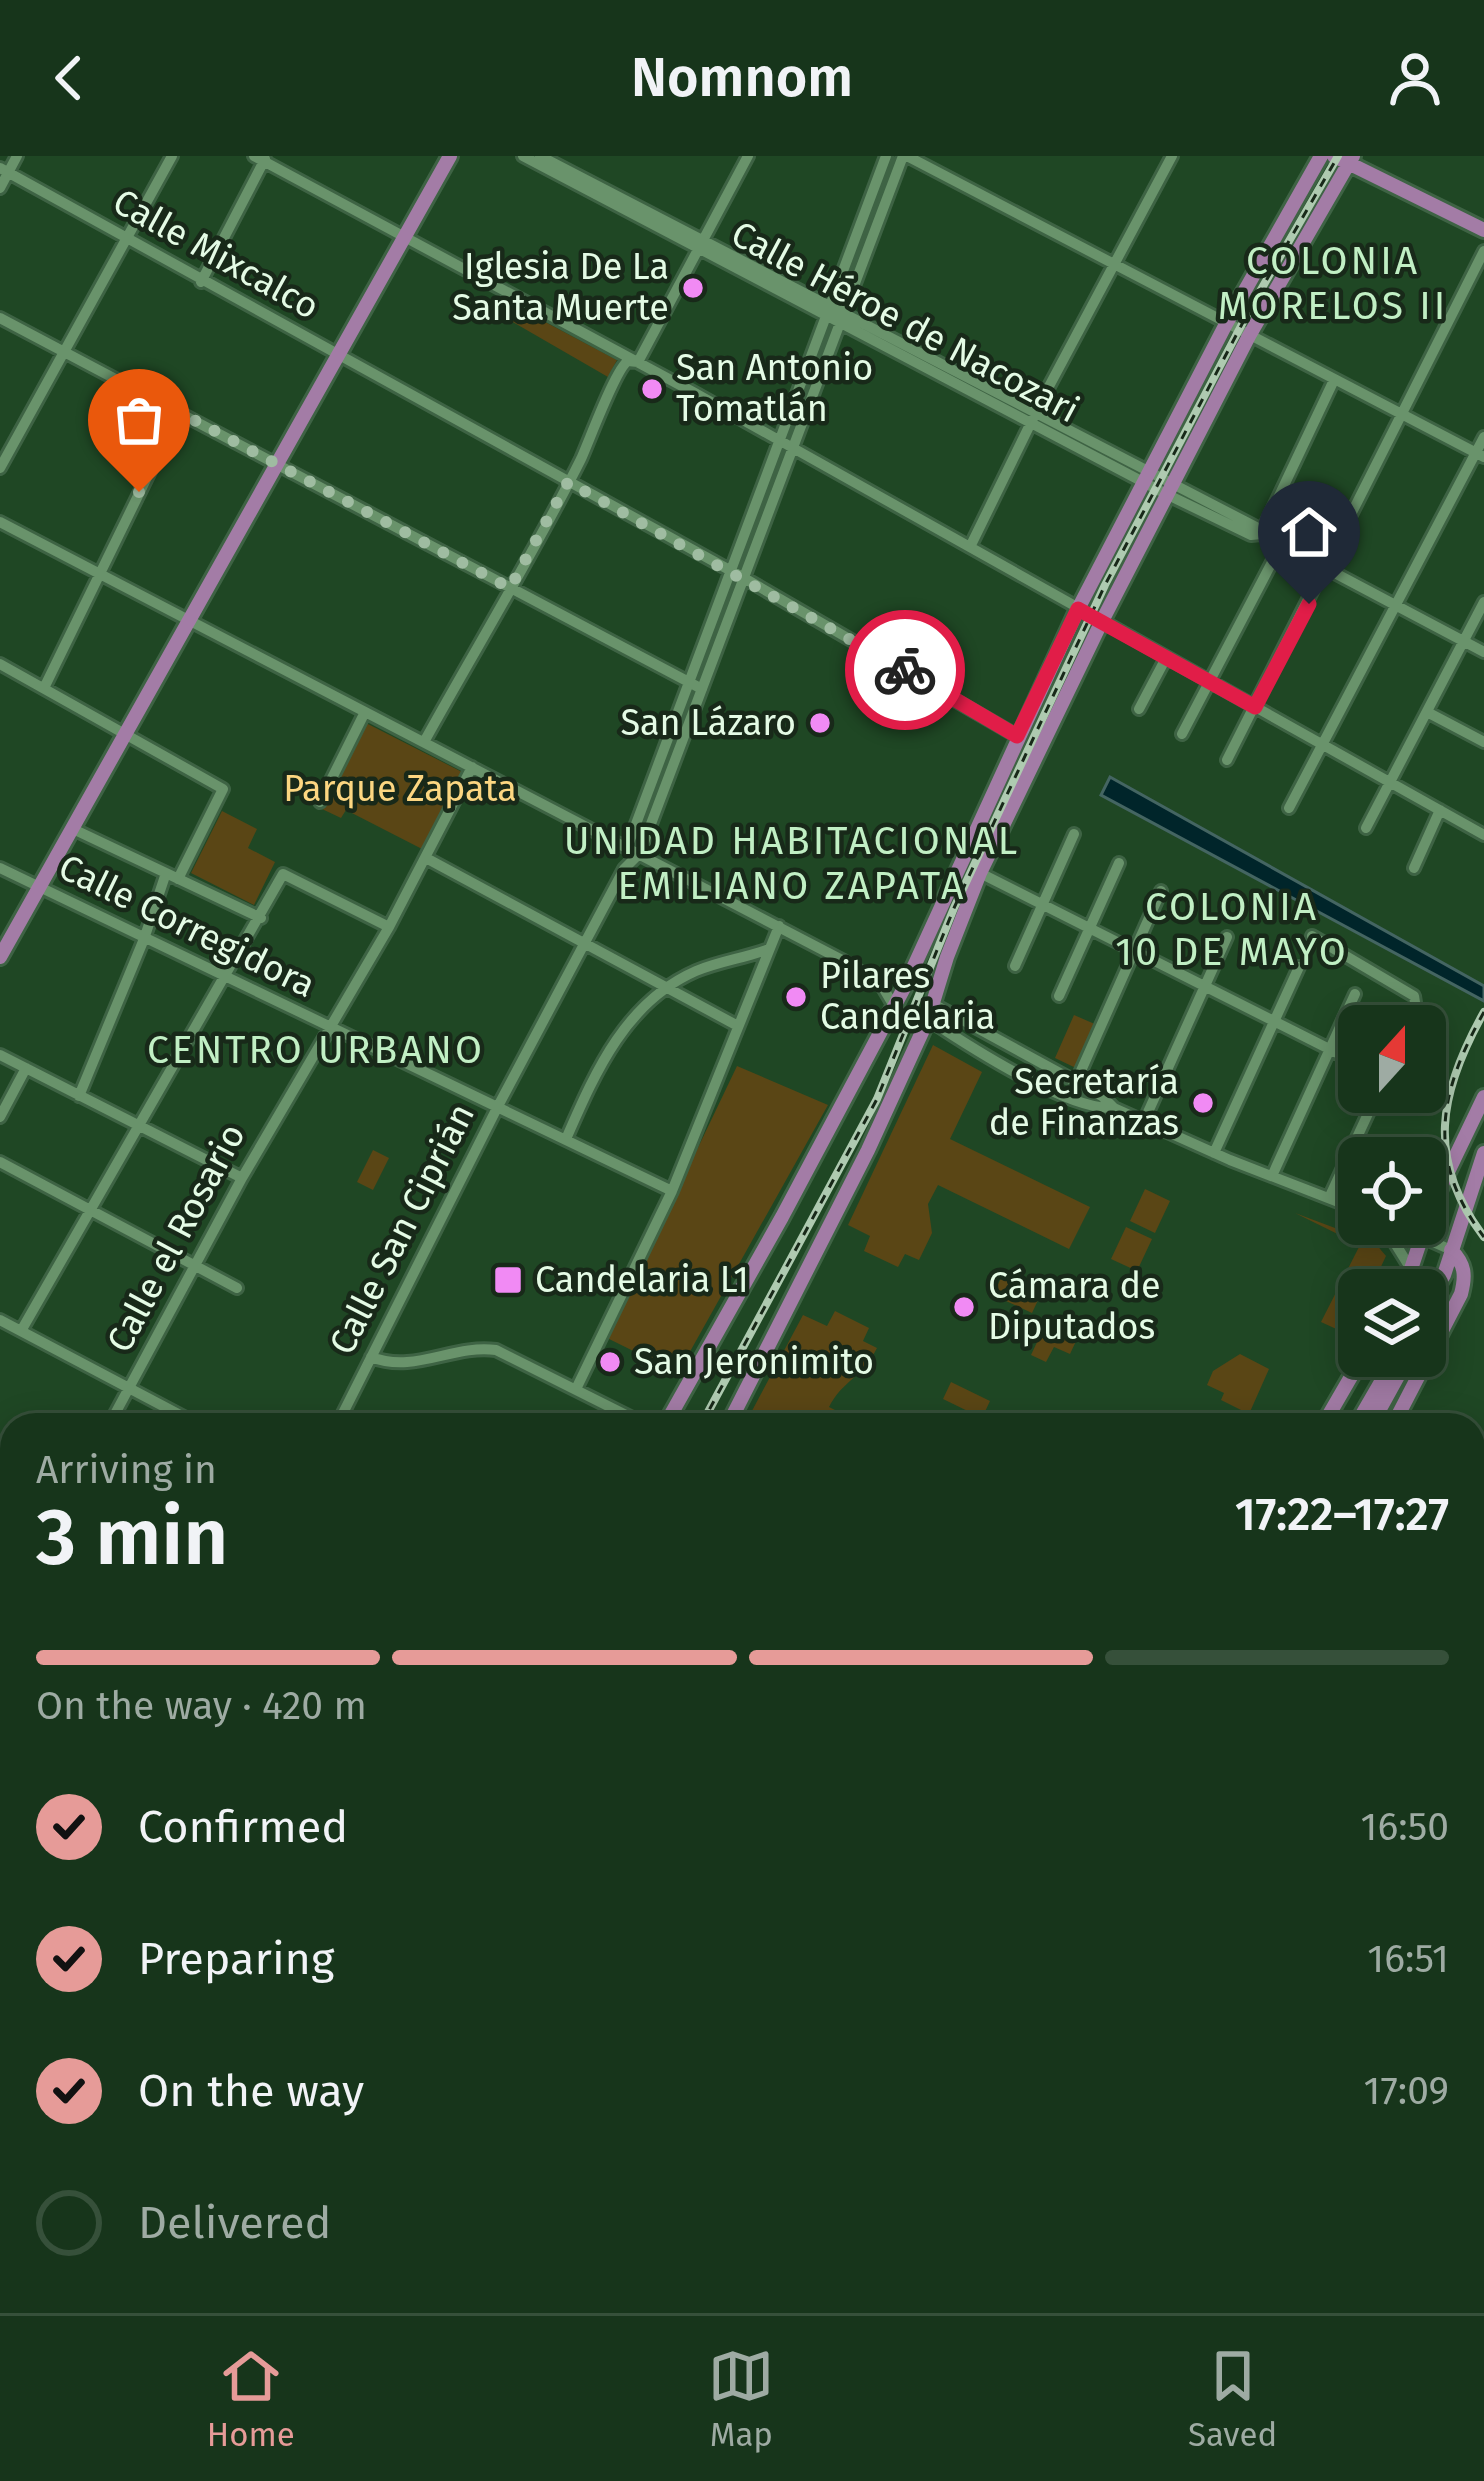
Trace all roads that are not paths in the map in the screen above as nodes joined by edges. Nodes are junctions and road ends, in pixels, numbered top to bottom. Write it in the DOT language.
graph roads {
  1 [pos="17,156"];
  2 [pos="172,156"];
  3 [pos="450,156"];
  4 [pos="523,156"];
  5 [pos="540,156"];
  6 [pos="748,156"];
  7 [pos="886,156"];
  8 [pos="905,156"];
  9 [pos="1172,156"];
  10 [pos="1321,156"];
  11 [pos="262,158"];
  12 [pos="1346,159"];
  13 [pos="4,170"];
  14 [pos="0,188"];
  15 [pos="1484,230"];
  16 [pos="405,237"];
  17 [pos="127,241"];
  18 [pos="702,244"];
  19 [pos="1484,251"];
  20 [pos="1116,266"];
  21 [pos="201,281"];
  22 [pos="827,310"];
  23 [pos="841,316"];
  24 [pos="0,318"];
  25 [pos="1226,324"];
  26 [pos="1249,336"];
  27 [pos="64,352"];
  28 [pos="341,357"];
  29 [pos="638,362"];
  30 [pos="1334,380"];
  31 [pos="179,412"];
  32 [pos="1404,416"];
  33 [pos="1036,419"];
  34 [pos="1484,437"];
  35 [pos="780,442"];
  36 [pos="793,449"];
  37 [pos="1480,454"];
  38 [pos="277,464"];
  39 [pos="0,468"];
  40 [pos="1145,477"];
  41 [pos="568,482"];
  42 [pos="1168,489"];
  43 [pos="0,523"];
  44 [pos="1261,534"];
  45 [pos="1281,545"];
  46 [pos="970,547"];
  47 [pos="1327,569"];
  48 [pos="732,571"];
  49 [pos="99,572"];
  50 [pos="744,578"];
  51 [pos="510,588"];
  52 [pos="1484,602"];
  53 [pos="1396,605"];
  54 [pos="1078,609"];
  55 [pos="190,619"];
  56 [pos="1101,623"];
  57 [pos="1463,641"];
  58 [pos="1484,652"];
  59 [pos="1166,658"];
  60 [pos="0,664"];
  61 [pos="689,682"];
  62 [pos="1209,682"];
  63 [pos="44,688"];
  64 [pos="702,688"];
  65 [pos="1255,707"];
  66 [pos="1139,709"];
  67 [pos="365,712"];
  68 [pos="1427,712"];
  69 [pos="126,734"];
  70 [pos="1182,734"];
  71 [pos="1017,736"];
  72 [pos="424,742"];
  73 [pos="1484,742"];
  74 [pos="1322,744"];
  75 [pos="1227,760"];
  76 [pos="472,767"];
  77 [pos="1390,781"];
  78 [pos="320,802"];
  79 [pos="1289,808"];
  80 [pos="1440,810"];
  81 [pos="1366,828"];
  82 [pos="73,829"];
  83 [pos="1074,833"];
  84 [pos="1484,835"];
  85 [pos="627,846"];
  86 [pos="640,853"];
  87 [pos="426,858"];
  88 [pos="1120,863"];
  89 [pos="0,868"];
  90 [pos="1414,868"];
  91 [pos="624,869"];
  92 [pos="980,873"];
  93 [pos="172,876"];
  94 [pos="39,888"];
  95 [pos="1161,891"];
  96 [pos="1041,906"];
  97 [pos="261,918"];
  98 [pos="389,926"];
  99 [pos="778,926"];
  100 [pos="1089,930"];
  101 [pos="1312,936"];
  102 [pos="1227,937"];
  103 [pos="144,939"];
  104 [pos="585,945"];
  105 [pos="769,949"];
  106 [pos="1136,952"];
  107 [pos="0,957"];
  108 [pos="1015,966"];
  109 [pos="1299,967"];
  110 [pos="226,978"];
  111 [pos="1205,986"];
  112 [pos="666,988"];
  113 [pos="1355,994"];
  114 [pos="1059,996"];
  115 [pos="1416,1005"];
  116 [pos="894,1006"];
  117 [pos="930,1011"];
  118 [pos="1273,1022"];
  119 [pos="327,1027"];
  120 [pos="738,1027"];
  121 [pos="1328,1049"];
  122 [pos="1338,1054"];
  123 [pos="0,1055"];
  124 [pos="26,1068"];
  125 [pos="1076,1082"];
  126 [pos="79,1096"];
  127 [pos="1484,1097"];
  128 [pos="497,1108"];
  129 [pos="1114,1108"];
  130 [pos="1368,1113"];
  131 [pos="0,1117"];
  132 [pos="1144,1121"];
  133 [pos="140,1126"];
  134 [pos="566,1139"];
  135 [pos="1214,1153"];
  136 [pos="1484,1153"];
  137 [pos="0,1162"];
  138 [pos="1446,1174"];
  139 [pos="1272,1176"];
  140 [pos="242,1178"];
  141 [pos="672,1192"];
  142 [pos="1329,1198"];
  143 [pos="1338,1202"];
  144 [pos="89,1210"];
  145 [pos="1396,1245"];
  146 [pos="1418,1245"];
  147 [pos="1440,1245"];
  148 [pos="1451,1250"];
  149 [pos="194,1265"];
  150 [pos="1411,1269"];
  151 [pos="1446,1269"];
  152 [pos="237,1288"];
  153 [pos="0,1319"];
  154 [pos="21,1331"];
  155 [pos="371,1358"];
  156 [pos="1351,1377"];
  157 [pos="1384,1377"];
  158 [pos="1397,1377"];
  159 [pos="130,1387"];
  160 [pos="576,1389"];
  161 [pos="116,1413"];
  162 [pos="178,1413"];
  163 [pos="343,1413"];
  164 [pos="623,1413"];
  165 [pos="672,1413"];
  166 [pos="734,1413"];
  167 [pos="1330,1413"];
  168 [pos="1363,1413"];
  169 [pos="1378,1413"];
  170 [pos="1400,1413"];
  1 -- 13 [label="street"];
  2 -- 17 [label="street"];
  3 -- 16 [label="main road"];
  4 -- 18 [label="street, Calle Héroe de Nacozari"];
  5 -- 18 [label="street, Calle Héroe de Nacozari"];
  6 -- 18 [label="street"];
  7 -- 22 [label="street, Calle San Ciprián"];
  8 -- 20 [label="street"];
  8 -- 23 [label="street"];
  9 -- 20 [label="street"];
  10 -- 25 [label="main road"];
  11 -- 16 [label="street"];
  11 -- 21 [label="street"];
  12 -- 15 [label="main road"];
  12 -- 26 [label="main road"];
  13 -- 14 [label="street"];
  13 -- 17 [label="street, Calle Mixcalco"];
  16 -- 28 [label="main road"];
  16 -- 29 [label="street"];
  17 -- 21 [label="street, Calle Mixcalco"];
  17 -- 27 [label="street"];
  18 -- 22 [label="street, Calle Héroe de Nacozari"];
  18 -- 29 [label="street"];
  19 -- 32 [label="street"];
  20 -- 25 [label="street"];
  20 -- 33 [label="street"];
  21 -- 28 [label="street, Calle Mixcalco"];
  22 -- 23 [label="street, Calle Héroe de Nacozari"];
  22 -- 35 [label="street, Calle San Ciprián"];
  23 -- 33 [label="street, Calle Héroe de Nacozari"];
  23 -- 36 [label="street"];
  24 -- 27 [label="street"];
  25 -- 26 [label="street"];
  25 -- 40 [label="main road"];
  26 -- 30 [label="street"];
  26 -- 42 [label="main road"];
  27 -- 31 [label="street"];
  27 -- 39 [label="street"];
  28 -- 38 [label="main road"];
  28 -- 41 [label="street, Calle Mixcalco"];
  29 -- 35 [label="street"];
  29 -- 41 [label="street"];
  30 -- 32 [label="street"];
  30 -- 44 [label="street"];
  31 -- 38 [label="street"];
  31 -- 49 [label="street"];
  32 -- 37 [label="street"];
  32 -- 47 [label="street"];
  33 -- 40 [label="street, Calle Héroe de Nacozari"];
  33 -- 46 [label="street"];
  34 -- 37 [label="street"];
  35 -- 36 [label="street"];
  35 -- 48 [label="street, Calle San Ciprián"];
  36 -- 46 [label="street"];
  36 -- 50 [label="street"];
  37 -- 53 [label="street"];
  38 -- 51 [label="street"];
  38 -- 55 [label="main road"];
  40 -- 42 [label="street, Calle Héroe de Nacozari"];
  40 -- 54 [label="main road"];
  41 -- 48 [label="street, Calle Mixcalco"];
  41 -- 51 [label="street"];
  42 -- 44 [label="street, Calle Héroe de Nacozari"];
  42 -- 56 [label="main road"];
  43 -- 49 [label="street"];
  44 -- 45 [label="street, Calle Héroe de Nacozari"];
  45 -- 47 [label="street, Calle Héroe de Nacozari"];
  45 -- 62 [label="street"];
  46 -- 54 [label="street"];
  47 -- 53 [label="street, Calle Héroe de Nacozari"];
  47 -- 65 [label="street"];
  48 -- 50 [label="street, Calle Mixcalco"];
  48 -- 61 [label="street, Calle San Ciprián"];
  49 -- 55 [label="street"];
  49 -- 63 [label="street"];
  50 -- 64 [label="street"];
  50 -- 71 [label="street, Calle Mixcalco"];
  51 -- 61 [label="street"];
  51 -- 72 [label="street"];
  52 -- 57 [label="street"];
  53 -- 57 [label="street, Calle Héroe de Nacozari"];
  53 -- 74 [label="street"];
  54 -- 56 [label="street"];
  54 -- 71 [label="main road"];
  55 -- 67 [label="street"];
  55 -- 69 [label="main road"];
  56 -- 59 [label="street"];
  56 -- 92 [label="main road"];
  57 -- 58 [label="street, Calle Héroe de Nacozari"];
  57 -- 68 [label="street"];
  59 -- 62 [label="street"];
  59 -- 66 [label="street"];
  60 -- 63 [label="street"];
  61 -- 64 [label="street"];
  61 -- 85 [label="street, Calle San Ciprián"];
  62 -- 65 [label="street"];
  62 -- 70 [label="street"];
  63 -- 69 [label="street"];
  64 -- 86 [label="street"];
  65 -- 74 [label="street"];
  65 -- 75 [label="street"];
  67 -- 72 [label="street"];
  67 -- 78 [label="street"];
  68 -- 73 [label="street"];
  68 -- 77 [label="street"];
  69 -- 82 [label="main road"];
  69 -- 93 [label="street"];
  71 -- 116 [label="main road"];
  72 -- 76 [label="street"];
  74 -- 77 [label="street"];
  74 -- 79 [label="street"];
  76 -- 85 [label="street"];
  76 -- 87 [label="street, Calle el Rosario"];
  77 -- 80 [label="street"];
  77 -- 81 [label="street"];
  80 -- 84 [label="street"];
  80 -- 90 [label="street"];
  82 -- 93 [label="street"];
  82 -- 94 [label="main road"];
  83 -- 96 [label="street"];
  85 -- 86 [label="street"];
  85 -- 91 [label="street, Calle San Ciprián"];
  86 -- 91 [label="street, Calle San Ciprián"];
  86 -- 99 [label="street"];
  87 -- 98 [label="street, Calle el Rosario"];
  87 -- 104 [label="street"];
  88 -- 100 [label="street"];
  89 -- 94 [label="street, Calle Corregidora"];
  91 -- 104 [label="street, Calle San Ciprián"];
  92 -- 96 [label="street"];
  92 -- 117 [label="main road"];
  93 -- 97 [label="street"];
  93 -- 103 [label="street"];
  94 -- 103 [label="street, Calle Corregidora"];
  94 -- 107 [label="main road"];
  95 -- 106 [label="street"];
  96 -- 100 [label="street"];
  96 -- 108 [label="street"];
  97 -- 98 [label="street"];
  97 -- 110 [label="street"];
  98 -- 119 [label="street, Calle el Rosario"];
  99 -- 105 [label="street"];
  99 -- 116 [label="street"];
  100 -- 106 [label="street"];
  100 -- 114 [label="street"];
  101 -- 115 [label="street"];
  102 -- 111 [label="street"];
  103 -- 110 [label="street, Calle Corregidora"];
  103 -- 126 [label="street"];
  104 -- 112 [label="street"];
  104 -- 128 [label="street, Calle San Ciprián"];
  105 -- 112 [label="street"];
  105 -- 120 [label="street"];
  106 -- 111 [label="street"];
  106 -- 125 [label="street"];
  109 -- 118 [label="street"];
  110 -- 119 [label="street, Calle Corregidora"];
  110 -- 133 [label="street"];
  111 -- 118 [label="street"];
  111 -- 132 [label="street"];
  112 -- 120 [label="street"];
  112 -- 134 [label="street"];
  113 -- 121 [label="street"];
  116 -- 165 [label="main road"];
  117 -- 125 [label="street"];
  117 -- 129 [label="street"];
  117 -- 166 [label="main road"];
  118 -- 121 [label="street"];
  118 -- 135 [label="street"];
  119 -- 128 [label="street, Calle Corregidora"];
  119 -- 140 [label="street, Calle el Rosario"];
  120 -- 141 [label="street"];
  121 -- 122 [label="street"];
  121 -- 139 [label="street"];
  123 -- 124 [label="street"];
  124 -- 126 [label="street"];
  124 -- 131 [label="street"];
  125 -- 129 [label="street"];
  126 -- 133 [label="street"];
  127 -- 138 [label="main road"];
  128 -- 134 [label="street, Calle Corregidora"];
  128 -- 155 [label="street, Calle San Ciprián"];
  129 -- 132 [label="street"];
  130 -- 142 [label="street"];
  132 -- 135 [label="street"];
  133 -- 140 [label="street"];
  133 -- 144 [label="street"];
  134 -- 141 [label="street, Calle Corregidora"];
  135 -- 139 [label="street"];
  136 -- 148 [label="main road"];
  137 -- 144 [label="street"];
  139 -- 142 [label="street"];
  140 -- 149 [label="street, Calle el Rosario"];
  141 -- 160 [label="street"];
  142 -- 143 [label="street"];
  144 -- 149 [label="street"];
  144 -- 154 [label="street"];
  145 -- 150 [label="street"];
  146 -- 150 [label="main road"];
  147 -- 148 [label="street"];
  148 -- 151 [label="main road"];
  148 -- 170 [label="main road"];
  149 -- 152 [label="street"];
  149 -- 159 [label="street, Calle el Rosario"];
  153 -- 154 [label="street"];
  154 -- 159 [label="street"];
  155 -- 160 [label="street"];
  155 -- 163 [label="street, Calle San Ciprián"];
  156 -- 167 [label="main road"];
  157 -- 168 [label="main road"];
  158 -- 169 [label="main road"];
  159 -- 161 [label="street, Calle el Rosario"];
  159 -- 162 [label="street"];
  160 -- 164 [label="street"];
}
